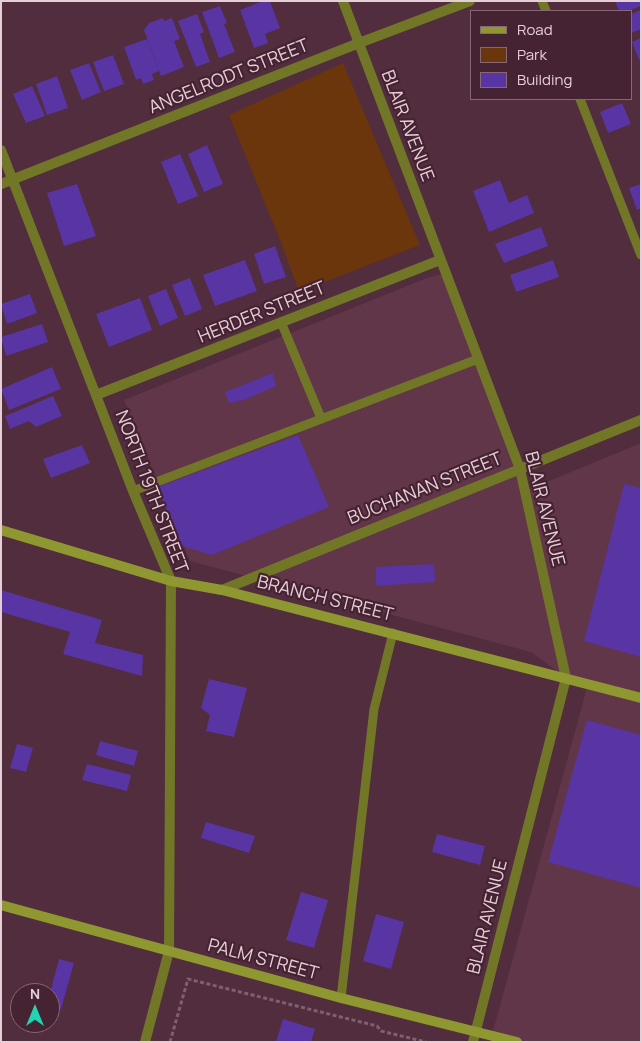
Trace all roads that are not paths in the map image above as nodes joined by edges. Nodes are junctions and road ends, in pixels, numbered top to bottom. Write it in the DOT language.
graph roads {
  1 [pos="343,1"];
  2 [pos="470,1"];
  3 [pos="359,43"];
  4 [pos="580,100"];
  5 [pos="1,150"];
  6 [pos="13,180"];
  7 [pos="1,184"];
  8 [pos="641,255"];
  9 [pos="440,260"];
  10 [pos="281,322"];
  11 [pos="478,359"];
  12 [pos="96,396"];
  13 [pos="321,418"];
  14 [pos="641,420"];
  15 [pos="520,468"];
  16 [pos="133,491"];
  17 [pos="1,530"];
  18 [pos="171,581"];
  19 [pos="222,590"];
  20 [pos="393,634"];
  21 [pos="566,678"];
  22 [pos="641,698"];
  23 [pos="1,905"];
  24 [pos="169,951"];
  25 [pos="341,998"];
  26 [pos="476,1031"];
  27 [pos="146,1042"];
  28 [pos="473,1042"];
  29 [pos="516,1042"];
  1 -- 3 [label="street, BLAIR AVENUE"];
  2 -- 3 [label="street, ANGELRODT STREET"];
  3 -- 6 [label="street, ANGELRODT STREET"];
  3 -- 9 [label="street, BLAIR AVENUE"];
  4 -- 8 [label="lane"];
  5 -- 6 [label="street, NORTH 19TH STREET"];
  6 -- 7 [label="street, ANGELRODT STREET"];
  6 -- 12 [label="street, NORTH 19TH STREET"];
  9 -- 10 [label="street, HERDER STREET"];
  9 -- 11 [label="street, BLAIR AVENUE"];
  10 -- 12 [label="street, HERDER STREET"];
  10 -- 13 [label="lane"];
  11 -- 13 [label="lane"];
  11 -- 15 [label="street, BLAIR AVENUE"];
  12 -- 16 [label="street, NORTH 19TH STREET"];
  13 -- 16 [label="lane"];
  14 -- 15 [label="street, BUCHANAN STREET"];
  15 -- 19 [label="street, BUCHANAN STREET"];
  15 -- 21 [label="street, BLAIR AVENUE"];
  16 -- 18 [label="street, NORTH 19TH STREET"];
  17 -- 18 [label="street, BRANCH STREET"];
  18 -- 19 [label="street, BRANCH STREET"];
  18 -- 24 [label="street, NORTH 19TH STREET"];
  19 -- 20 [label="street, BRANCH STREET"];
  20 -- 21 [label="street, BRANCH STREET"];
  20 -- 25 [label="lane"];
  21 -- 22 [label="street, BRANCH STREET"];
  21 -- 26 [label="street, BLAIR AVENUE"];
  23 -- 24 [label="street, PALM STREET"];
  24 -- 25 [label="street, PALM STREET"];
  24 -- 27 [label="street, NORTH 19TH STREET"];
  25 -- 26 [label="street, PALM STREET"];
  26 -- 28 [label="street, BLAIR AVENUE"];
  26 -- 29 [label="street, PALM STREET"];
}
